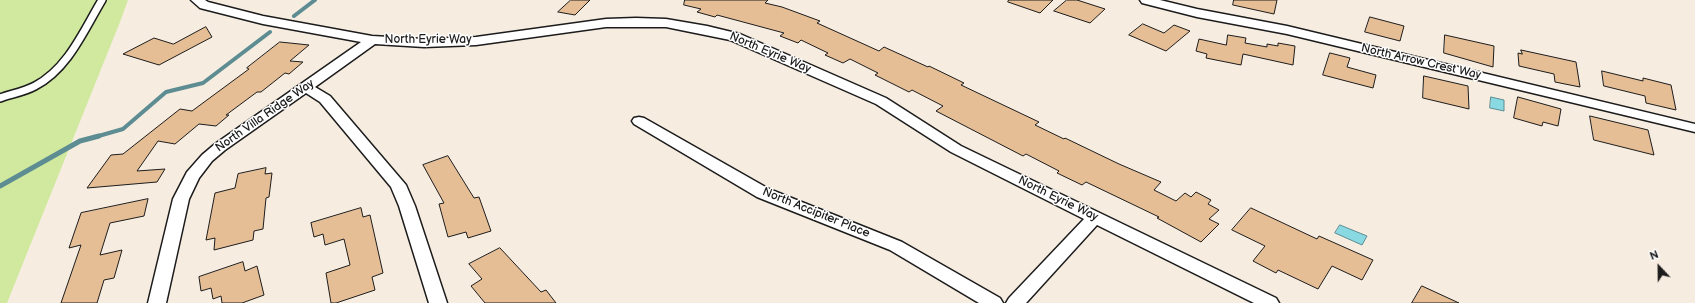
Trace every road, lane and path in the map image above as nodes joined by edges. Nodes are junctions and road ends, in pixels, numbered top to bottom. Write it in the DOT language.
graph roads {
  1 [pos="102,0"];
  2 [pos="197,0"];
  3 [pos="1146,0"];
  4 [pos="372,40"];
  5 [pos="306,87"];
  6 [pos="0,98"];
  7 [pos="639,121"];
  8 [pos="1695,128"];
  9 [pos="1095,217"];
  10 [pos="157,303"];
  11 [pos="438,303"];
  12 [pos="994,303"];
  13 [pos="1015,303"];
  14 [pos="1270,303"];
  1 -- 6 [label="lane"];
  2 -- 4 [label="street, North Eyrie Way"];
  3 -- 8 [label="street, North Arrow Crest Way"];
  4 -- 5 [label="street, North Villa Ridge Way"];
  4 -- 9 [label="street, North Eyrie Way"];
  5 -- 10 [label="street, North Villa Ridge Way"];
  5 -- 11 [label="street"];
  7 -- 12 [label="street, North Accipiter Place"];
  9 -- 13 [label="street"];
  9 -- 14 [label="street, North Eyrie Way"];
}
